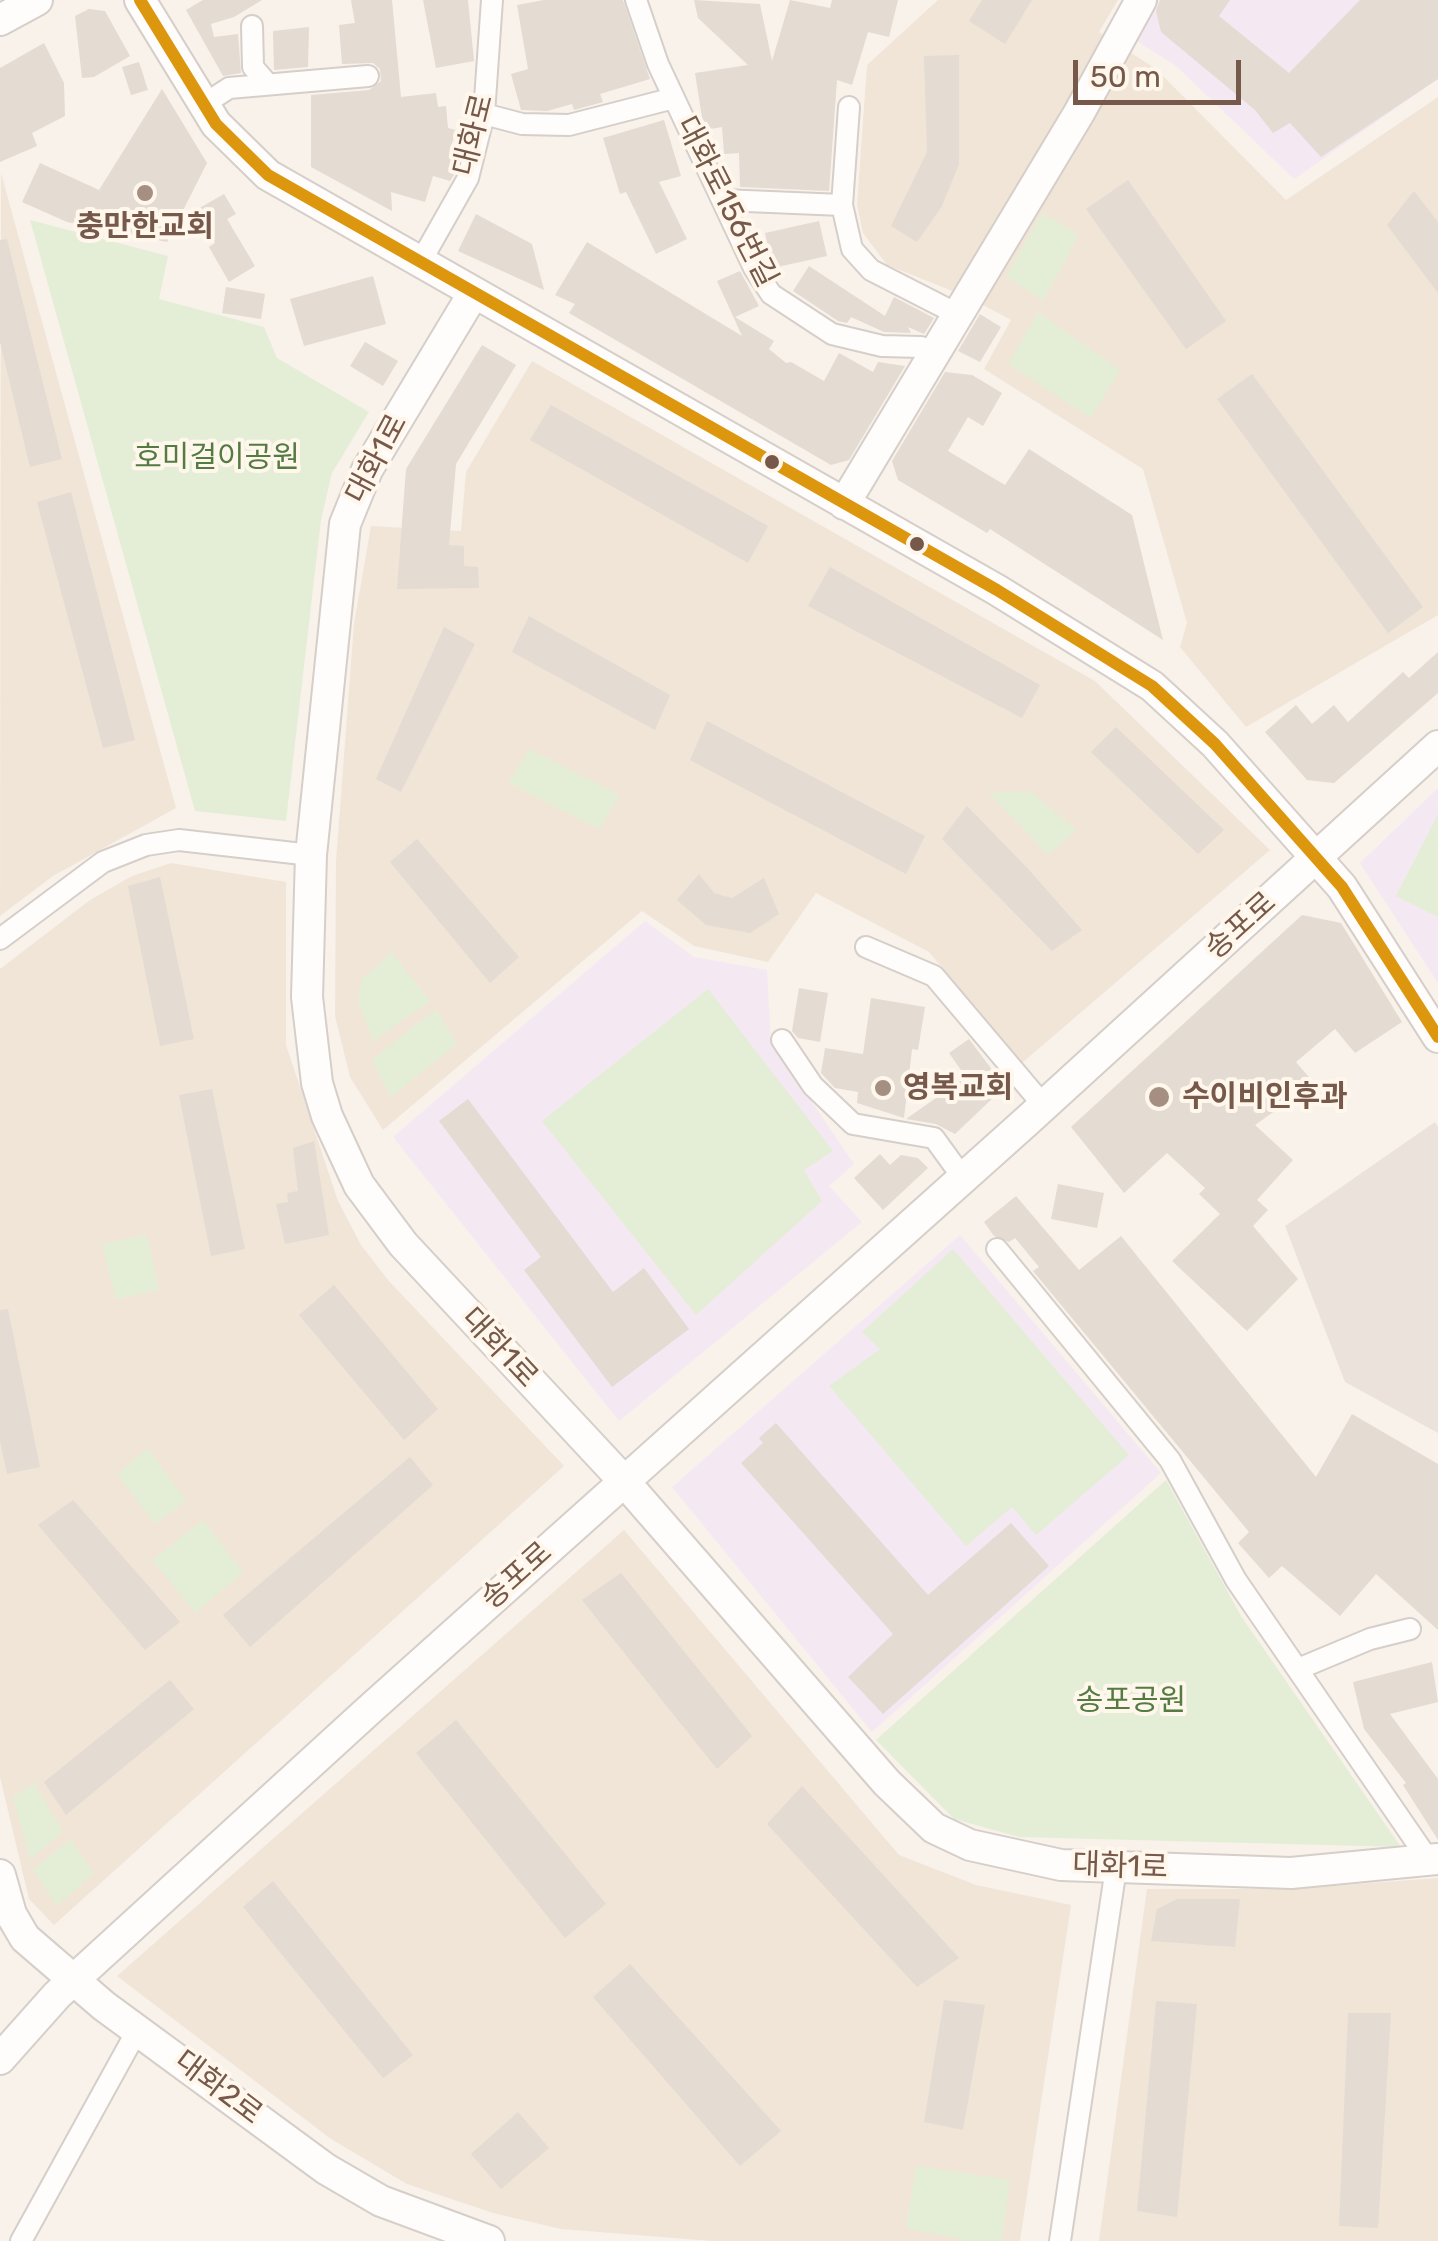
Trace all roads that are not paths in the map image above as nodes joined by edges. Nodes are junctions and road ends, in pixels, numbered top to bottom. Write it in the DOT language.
graph roads {
  1 [pos="37,0"];
  2 [pos="140,0"];
  3 [pos="492,0"];
  4 [pos="636,0"];
  5 [pos="1140,0"];
  6 [pos="0,20"];
  7 [pos="252,26"];
  8 [pos="368,76"];
  9 [pos="266,82"];
  10 [pos="674,98"];
  11 [pos="203,104"];
  12 [pos="849,107"];
  13 [pos="484,114"];
  14 [pos="723,200"];
  15 [pos="842,205"];
  16 [pos="421,261"];
  17 [pos="474,294"];
  18 [pos="960,315"];
  19 [pos="936,355"];
  20 [pos="844,504"];
  21 [pos="1438,746"];
  22 [pos="311,854"];
  23 [pos="1316,858"];
  24 [pos="0,939"];
  25 [pos="866,947"];
  26 [pos="1438,1038"];
  27 [pos="782,1040"];
  28 [pos="1044,1106"];
  29 [pos="963,1178"];
  30 [pos="997,1249"];
  31 [pos="623,1480"];
  32 [pos="1410,1629"];
  33 [pos="1298,1670"];
  34 [pos="1434,1860"];
  35 [pos="1116,1868"];
  36 [pos="0,1875"];
  37 [pos="74,1980"];
  38 [pos="138,2029"];
  39 [pos="0,2059"];
  40 [pos="21,2241"];
  41 [pos="489,2241"];
  42 [pos="1060,2241"];
  1 -- 6 [label="street"];
  2 -- 11 [label="street"];
  3 -- 13 [label="street, 대화로"];
  4 -- 10 [label="street, 대화로156번길"];
  5 -- 18 [label="street"];
  7 -- 9 [label="street"];
  8 -- 9 [label="street"];
  9 -- 11 [label="street"];
  10 -- 13 [label="street"];
  10 -- 14 [label="street, 대화로156번길"];
  11 -- 16 [label="street"];
  12 -- 15 [label="street"];
  13 -- 16 [label="street, 대화로"];
  14 -- 15 [label="street"];
  14 -- 19 [label="street, 대화로156번길"];
  15 -- 18 [label="street"];
  16 -- 17 [label="street"];
  17 -- 20 [label="street"];
  17 -- 22 [label="street, 대화1로"];
  18 -- 19 [label="street"];
  19 -- 20 [label="street"];
  20 -- 23 [label="street"];
  21 -- 23 [label="street, 송포로"];
  22 -- 24 [label="street"];
  22 -- 31 [label="street, 대화1로"];
  23 -- 26 [label="street"];
  23 -- 28 [label="street, 송포로"];
  25 -- 28 [label="street"];
  27 -- 29 [label="street"];
  28 -- 29 [label="street, 송포로"];
  29 -- 31 [label="street, 송포로"];
  30 -- 33 [label="street, 대화1로"];
  31 -- 35 [label="street, 대화1로"];
  31 -- 37 [label="street, 송포로"];
  32 -- 33 [label="street"];
  33 -- 34 [label="street, 대화1로"];
  34 -- 35 [label="street, 대화1로"];
  35 -- 42 [label="street"];
  36 -- 37 [label="street, 대화2로"];
  37 -- 38 [label="street, 대화2로"];
  37 -- 39 [label="street, 송포로"];
  38 -- 40 [label="street"];
  38 -- 41 [label="street, 대화2로"];
}
